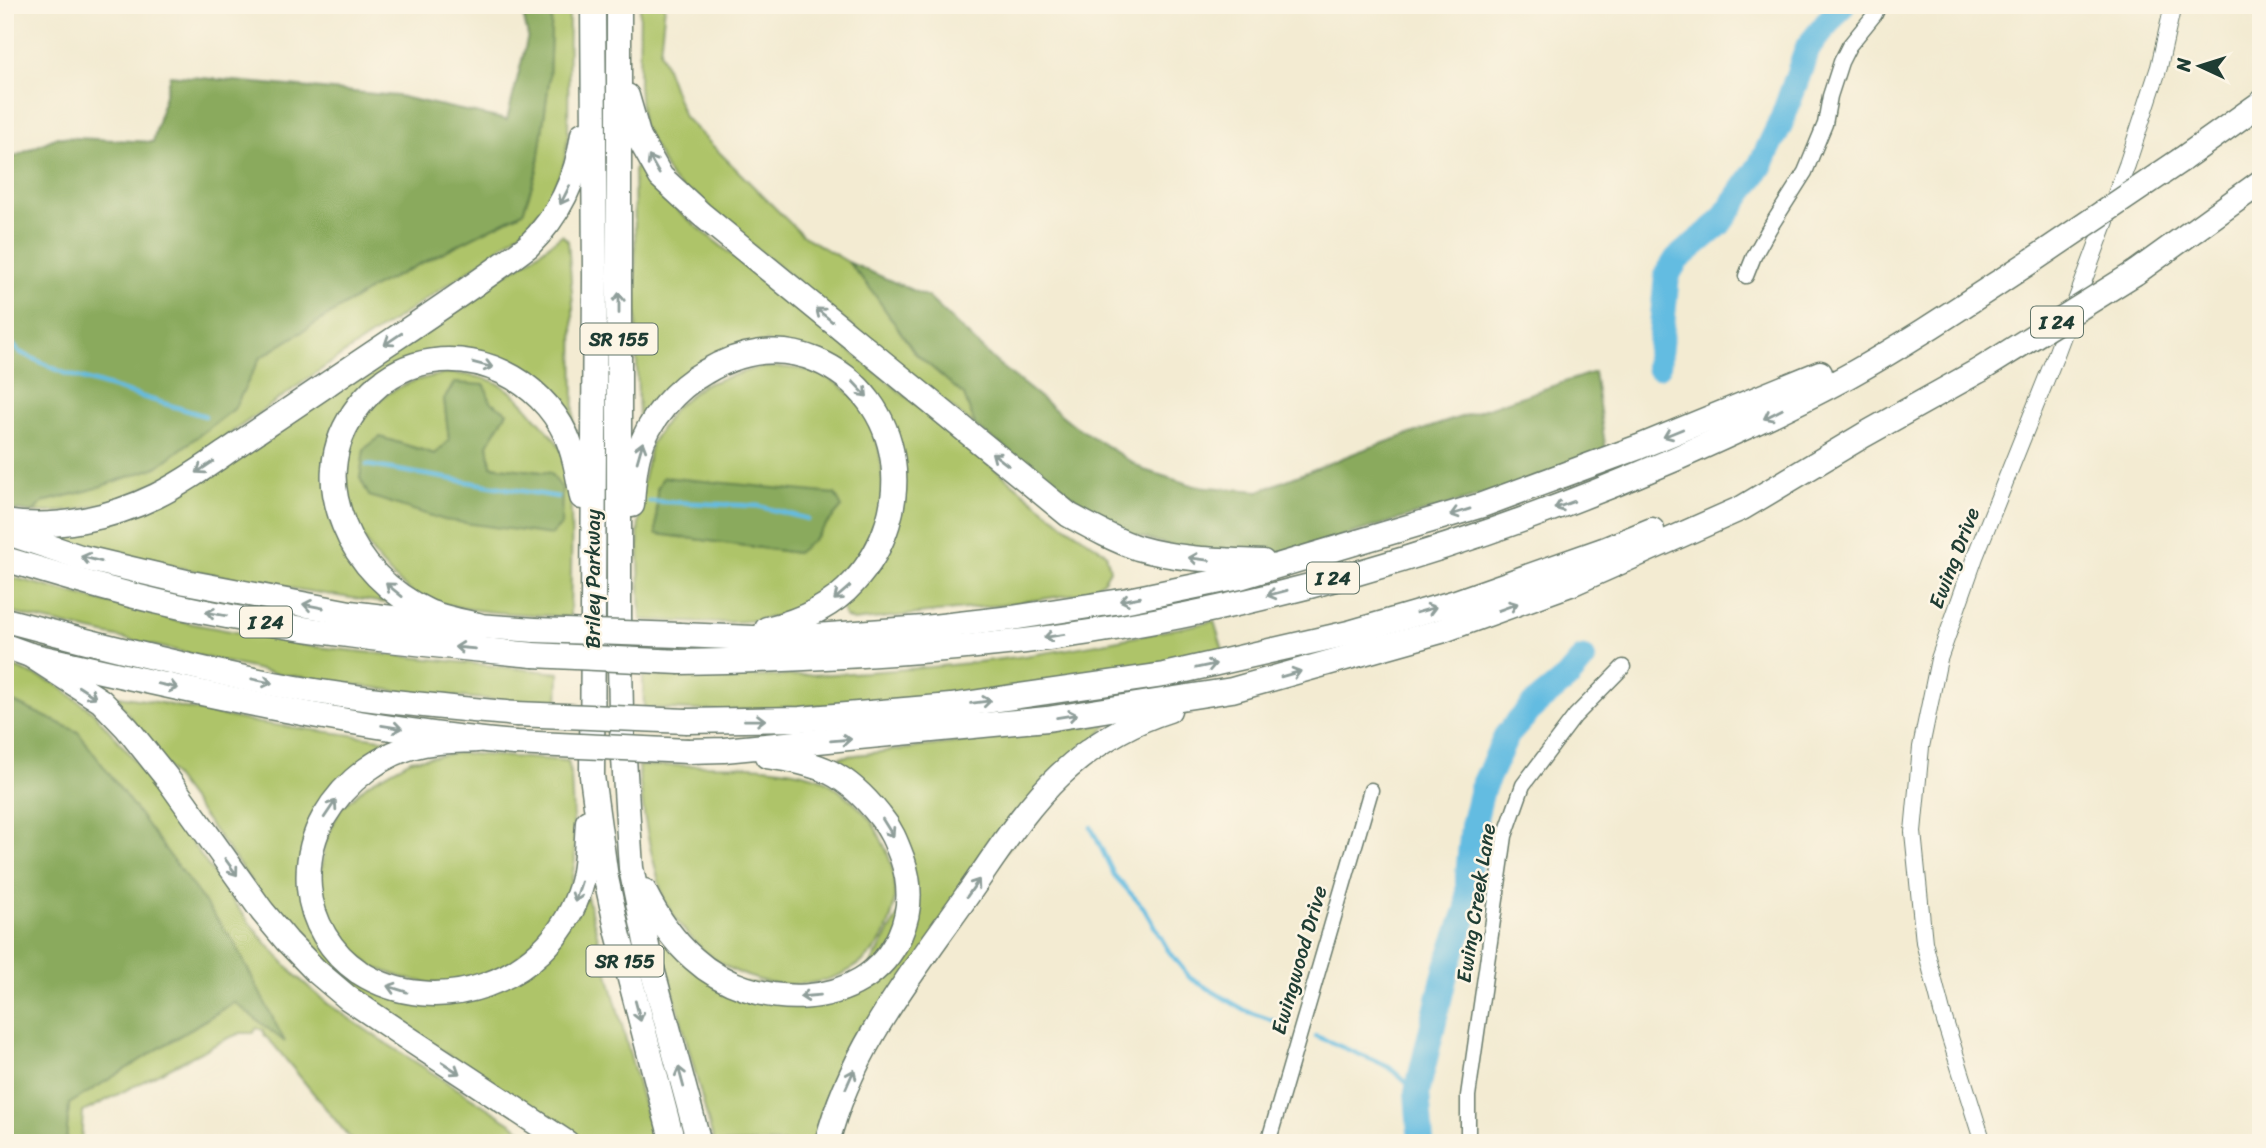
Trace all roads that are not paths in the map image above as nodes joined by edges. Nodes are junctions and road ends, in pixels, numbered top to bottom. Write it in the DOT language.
graph roads {
  1 [pos="593,5"];
  2 [pos="619,5"];
  3 [pos="1880,5"];
  4 [pos="2174,5"];
  5 [pos="593,33"];
  6 [pos="619,62"];
  7 [pos="2261,103"];
  8 [pos="2261,183"];
  9 [pos="1745,276"];
  10 [pos="1939,321"];
  11 [pos="1864,435"];
  12 [pos="5,522"];
  13 [pos="5,532"];
  14 [pos="5,559"];
  15 [pos="1292,563"];
  16 [pos="592,576"];
  17 [pos="619,617"];
  18 [pos="5,620"];
  19 [pos="478,625"];
  20 [pos="717,636"];
  21 [pos="5,646"];
  22 [pos="30,654"];
  23 [pos="1623,667"];
  24 [pos="1231,690"];
  25 [pos="477,740"];
  26 [pos="724,750"];
  27 [pos="592,776"];
  28 [pos="1371,790"];
  29 [pos="631,868"];
  30 [pos="567,1143"];
  31 [pos="673,1143"];
  32 [pos="699,1143"];
  33 [pos="827,1143"];
  34 [pos="1268,1143"];
  35 [pos="1468,1143"];
  36 [pos="1983,1143"];
  1 -- 5 [label="highway, Briley Parkway / SR 155"];
  2 -- 6 [label="highway, Briley Parkway / SR 155"];
  3 -- 9 [label="street"];
  4 -- 36 [label="street, Ewing Drive"];
  5 -- 12 [label="highway, one-way"];
  5 -- 16 [label="highway, Briley Parkway / SR 155"];
  15 -- 6 [label="highway, one-way"];
  17 -- 6 [label="highway, Briley Parkway / SR 155, one-way"];
  7 -- 10 [label="highway, I 24, bridge"];
  8 -- 11 [label="highway, I 24, bridge"];
  10 -- 14 [label="highway, I 24, one-way, bridge"];
  10 -- 15 [label="highway, one-way"];
  18 -- 11 [label="highway, I 24, one-way, bridge"];
  24 -- 11 [label="highway, one-way"];
  19 -- 13 [label="highway, one-way"];
  15 -- 20 [label="highway, one-way"];
  19 -- 16 [label="highway, one-way"];
  16 -- 27 [label="highway, Briley Parkway / SR 155"];
  17 -- 20 [label="highway, one-way"];
  17 -- 29 [label="highway, Briley Parkway / SR 155"];
  19 -- 20 [label="highway, bridge"];
  21 -- 22 [label="highway"];
  22 -- 25 [label="highway, one-way"];
  22 -- 30 [label="highway, one-way"];
  23 -- 35 [label="street, Ewing Creek Lane"];
  26 -- 24 [label="highway, one-way"];
  33 -- 24 [label="highway, one-way"];
  25 -- 26 [label="highway, bridge"];
  27 -- 25 [label="highway, one-way"];
  26 -- 29 [label="highway, one-way"];
  27 -- 31 [label="highway, Briley Parkway / SR 155, one-way"];
  28 -- 34 [label="street, Ewingwood Drive"];
  32 -- 29 [label="highway, Briley Parkway / SR 155, one-way"];
}
